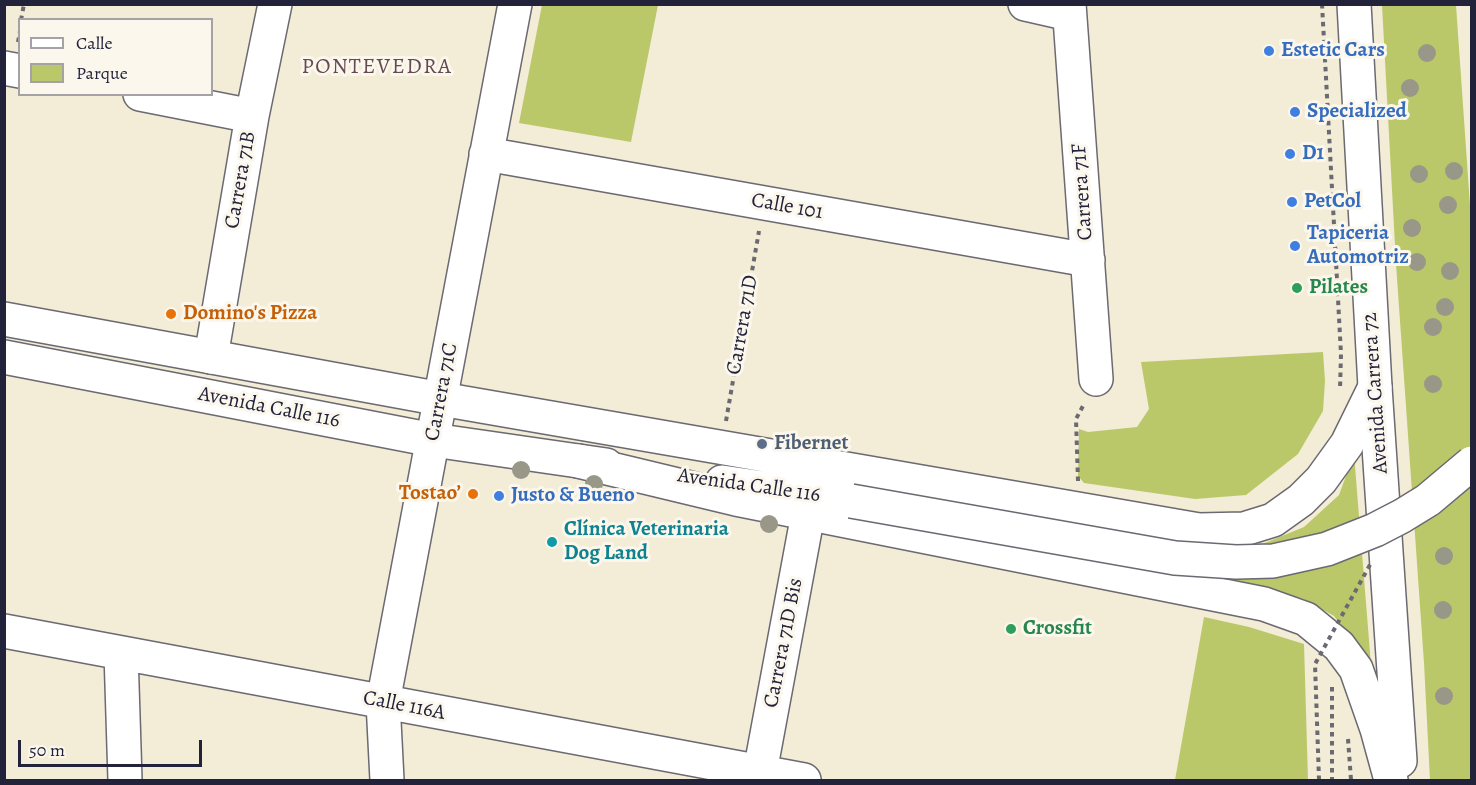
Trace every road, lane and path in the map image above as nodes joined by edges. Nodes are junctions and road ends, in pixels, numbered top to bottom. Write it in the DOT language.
graph roads {
  1 [pos="275,4"];
  2 [pos="515,4"];
  3 [pos="1025,4"];
  4 [pos="1322,4"];
  5 [pos="1354,4"];
  6 [pos="1069,9"];
  7 [pos="150,96"];
  8 [pos="252,116"];
  9 [pos="486,154"];
  10 [pos="764,203"];
  11 [pos="1088,260"];
  12 [pos="4,319"];
  13 [pos="4,357"];
  14 [pos="211,357"];
  15 [pos="1096,379"];
  16 [pos="1375,387"];
  17 [pos="1340,396"];
  18 [pos="441,399"];
  19 [pos="433,440"];
  20 [pos="721,447"];
  21 [pos="578,461"];
  22 [pos="1472,463"];
  23 [pos="1080,509"];
  24 [pos="808,514"];
  25 [pos="1372,559"];
  26 [pos="4,631"];
  27 [pos="1315,644"];
  28 [pos="121,653"];
  29 [pos="1330,656"];
  30 [pos="1330,687"];
  31 [pos="383,702"];
  32 [pos="1348,734"];
  33 [pos="647,766"];
  34 [pos="760,772"];
  35 [pos="125,780"];
  36 [pos="387,780"];
  37 [pos="804,780"];
  38 [pos="1319,780"];
  39 [pos="1332,780"];
  40 [pos="1351,780"];
  41 [pos="1391,780"];
  42 [pos="1402,780"];
  1 -- 8 [label="main road, Carrera 71B"];
  2 -- 9 [label="main road, Carrera 71C"];
  3 -- 6 [label="main road"];
  4 -- 17 [label="path"];
  5 -- 16 [label="main road, Avenida Carrera 72"];
  6 -- 11 [label="main road, Carrera 71F"];
  7 -- 8 [label="main road"];
  8 -- 14 [label="main road, Carrera 71B"];
  9 -- 10 [label="main road, Calle 101"];
  9 -- 18 [label="main road, Carrera 71C"];
  10 -- 11 [label="main road, Calle 101"];
  10 -- 20 [label="path, Carrera 71D"];
  11 -- 15 [label="main road, Carrera 71F"];
  12 -- 14 [label="main road, Avenida Calle 116"];
  13 -- 19 [label="main road, Avenida Calle 116"];
  14 -- 18 [label="main road, Avenida Calle 116"];
  15 -- 23 [label="path"];
  16 -- 23 [label="main road, Avenida Calle 116"];
  16 -- 42 [label="main road, Avenida Carrera 72"];
  18 -- 19 [label="main road, Carrera 71C"];
  18 -- 20 [label="main road, Avenida Calle 116"];
  19 -- 21 [label="main road, Avenida Calle 116"];
  19 -- 31 [label="main road, Carrera 71C"];
  20 -- 23 [label="main road, Avenida Calle 116"];
  21 -- 22 [label="main road, Avenida Calle 116, bridge"];
  21 -- 24 [label="main road"];
  24 -- 34 [label="main road, Carrera 71D Bis"];
  24 -- 41 [label="main road"];
  25 -- 38 [label="path, bridge"];
  26 -- 28 [label="main road, Calle 116A"];
  27 -- 29 [label="path"];
  28 -- 31 [label="main road, Calle 116A"];
  28 -- 35 [label="main road"];
  30 -- 39 [label="path"];
  31 -- 33 [label="main road, Calle 116A"];
  31 -- 36 [label="main road, Carrera 71C"];
  32 -- 40 [label="path"];
  33 -- 34 [label="main road, Calle 116A"];
  34 -- 37 [label="main road, Calle 116A"];
}
